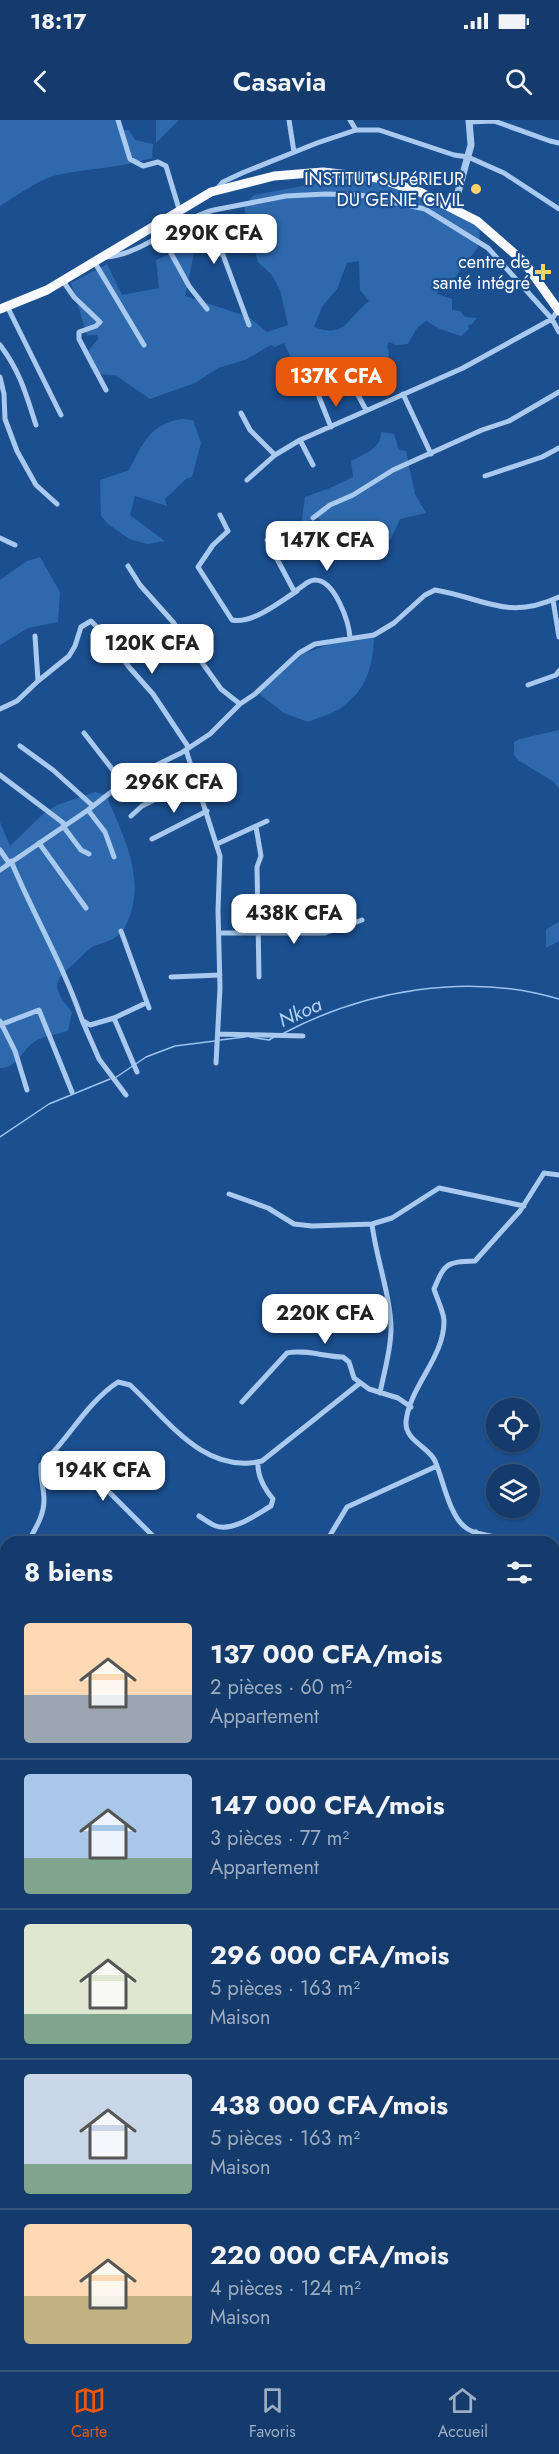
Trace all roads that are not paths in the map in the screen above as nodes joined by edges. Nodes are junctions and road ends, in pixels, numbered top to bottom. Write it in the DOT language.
graph roads {
  1 [pos="118,120"];
  2 [pos="289,120"];
  3 [pos="350,120"];
  4 [pos="469,121"];
  5 [pos="494,121"];
  6 [pos="356,130"];
  7 [pos="559,142"];
  8 [pos="294,152"];
  9 [pos="468,157"];
  10 [pos="215,190"];
  11 [pos="454,207"];
  12 [pos="559,209"];
  13 [pos="178,210"];
  14 [pos="186,222"];
  15 [pos="155,224"];
  16 [pos="163,235"];
  17 [pos="98,260"];
  18 [pos="63,281"];
  19 [pos="3,307"];
  20 [pos="207,309"];
  21 [pos="559,311"];
  22 [pos="552,319"];
  23 [pos="249,325"];
  24 [pos="559,332"];
  25 [pos="0,345"];
  26 [pos="144,345"];
  27 [pos="3,353"];
  28 [pos="353,376"];
  29 [pos="0,378"];
  30 [pos="106,390"];
  31 [pos="559,392"];
  32 [pos="403,394"];
  33 [pos="319,398"];
  34 [pos="366,410"];
  35 [pos="241,413"];
  36 [pos="62,415"];
  37 [pos="36,425"];
  38 [pos="331,427"];
  39 [pos="300,440"];
  40 [pos="559,448"];
  41 [pos="431,454"];
  42 [pos="275,455"];
  43 [pos="313,465"];
  44 [pos="485,476"];
  45 [pos="247,480"];
  46 [pos="57,504"];
  47 [pos="220,515"];
  48 [pos="313,518"];
  49 [pos="0,538"];
  50 [pos="267,540"];
  51 [pos="15,545"];
  52 [pos="128,566"];
  53 [pos="297,591"];
  54 [pos="559,597"];
  55 [pos="553,600"];
  56 [pos="35,636"];
  57 [pos="559,637"];
  58 [pos="350,638"];
  59 [pos="559,671"];
  60 [pos="38,681"];
  61 [pos="528,685"];
  62 [pos="240,704"];
  63 [pos="0,710"];
  64 [pos="84,733"];
  65 [pos="20,746"];
  66 [pos="188,749"];
  67 [pos="0,774"];
  68 [pos="196,779"];
  69 [pos="123,783"];
  70 [pos="90,808"];
  71 [pos="207,811"];
  72 [pos="131,816"];
  73 [pos="267,821"];
  74 [pos="64,826"];
  75 [pos="256,827"];
  76 [pos="152,839"];
  77 [pos="39,843"];
  78 [pos="217,844"];
  79 [pos="0,850"];
  80 [pos="89,854"];
  81 [pos="114,857"];
  82 [pos="10,862"];
  83 [pos="0,870"];
  84 [pos="86,908"];
  85 [pos="362,920"];
  86 [pos="121,931"];
  87 [pos="219,933"];
  88 [pos="258,933"];
  89 [pos="220,975"];
  90 [pos="171,977"];
  91 [pos="259,977"];
  92 [pos="114,1018"];
  93 [pos="82,1020"];
  94 [pos="0,1023"];
  95 [pos="219,1034"];
  96 [pos="303,1036"];
  97 [pos="216,1063"];
  98 [pos="137,1072"];
  99 [pos="27,1090"];
  100 [pos="72,1092"];
  101 [pos="126,1095"];
  102 [pos="559,1174"];
  103 [pos="229,1194"];
  104 [pos="524,1206"];
  105 [pos="372,1224"];
  106 [pos="360,1383"];
  107 [pos="380,1393"];
  108 [pos="242,1402"];
  109 [pos="411,1407"];
  110 [pos="56,1452"];
  111 [pos="258,1462"];
  112 [pos="437,1466"];
  113 [pos="199,1516"];
  114 [pos="476,1532"];
  115 [pos="31,1536"];
  116 [pos="153,1536"];
  117 [pos="330,1536"];
  118 [pos="472,1536"];
  119 [pos="492,1536"];
  1 -- 13 [label="street"];
  2 -- 8 [label="street"];
  3 -- 6 [label="street"];
  4 -- 5 [label="street"];
  4 -- 9 [label="street"];
  5 -- 7 [label="street"];
  6 -- 8 [label="street"];
  6 -- 9 [label="street"];
  8 -- 10 [label="street"];
  9 -- 11 [label="street"];
  9 -- 12 [label="street"];
  10 -- 11 [label="highway"];
  10 -- 13 [label="highway"];
  11 -- 21 [label="highway"];
  13 -- 14 [label="street"];
  13 -- 15 [label="highway"];
  14 -- 16 [label="street"];
  14 -- 22 [label="street"];
  14 -- 23 [label="street"];
  15 -- 16 [label="street"];
  15 -- 17 [label="highway"];
  16 -- 17 [label="street"];
  16 -- 20 [label="street"];
  17 -- 18 [label="highway"];
  17 -- 26 [label="street"];
  18 -- 19 [label="highway"];
  18 -- 30 [label="street"];
  19 -- 36 [label="street"];
  21 -- 22 [label="street"];
  22 -- 24 [label="street"];
  22 -- 32 [label="street"];
  25 -- 27 [label="street"];
  27 -- 37 [label="street"];
  28 -- 34 [label="street"];
  29 -- 46 [label="street"];
  31 -- 41 [label="street"];
  32 -- 34 [label="street"];
  32 -- 41 [label="street"];
  33 -- 38 [label="street"];
  34 -- 38 [label="street"];
  35 -- 42 [label="street"];
  38 -- 39 [label="street"];
  39 -- 42 [label="street"];
  39 -- 43 [label="street"];
  40 -- 44 [label="street"];
  41 -- 48 [label="street"];
  42 -- 45 [label="street"];
  47 -- 53 [label="street"];
  49 -- 51 [label="street"];
  50 -- 53 [label="street"];
  52 -- 62 [label="street"];
  53 -- 58 [label="street"];
  54 -- 55 [label="street"];
  55 -- 57 [label="street"];
  55 -- 58 [label="street"];
  56 -- 60 [label="street"];
  58 -- 62 [label="street"];
  59 -- 61 [label="street"];
  60 -- 63 [label="street"];
  60 -- 66 [label="street"];
  62 -- 66 [label="street"];
  64 -- 69 [label="street"];
  65 -- 70 [label="street"];
  66 -- 68 [label="street"];
  66 -- 69 [label="street"];
  67 -- 74 [label="street"];
  68 -- 71 [label="street"];
  68 -- 72 [label="street"];
  69 -- 70 [label="street"];
  70 -- 74 [label="street"];
  70 -- 81 [label="street"];
  71 -- 76 [label="street"];
  71 -- 78 [label="street"];
  73 -- 75 [label="street"];
  74 -- 77 [label="street"];
  74 -- 80 [label="street"];
  75 -- 78 [label="street"];
  75 -- 88 [label="street"];
  77 -- 82 [label="street"];
  77 -- 84 [label="street"];
  78 -- 87 [label="street"];
  79 -- 82 [label="street"];
  82 -- 83 [label="street"];
  82 -- 93 [label="street"];
  85 -- 88 [label="street"];
  86 -- 92 [label="street"];
  87 -- 88 [label="street"];
  87 -- 89 [label="street"];
  88 -- 91 [label="street"];
  89 -- 90 [label="street"];
  89 -- 95 [label="street"];
  92 -- 93 [label="street"];
  92 -- 98 [label="street"];
  93 -- 101 [label="street"];
  94 -- 99 [label="street"];
  94 -- 100 [label="street"];
  95 -- 96 [label="street"];
  95 -- 97 [label="street"];
  102 -- 104 [label="street"];
  103 -- 105 [label="street"];
  104 -- 105 [label="street"];
  104 -- 109 [label="street"];
  105 -- 107 [label="street"];
  106 -- 107 [label="street"];
  106 -- 108 [label="street"];
  106 -- 111 [label="street"];
  107 -- 109 [label="street"];
  109 -- 112 [label="street"];
  110 -- 111 [label="street"];
  110 -- 115 [label="street"];
  110 -- 116 [label="street"];
  111 -- 113 [label="street"];
  112 -- 114 [label="street"];
  112 -- 117 [label="street"];
  114 -- 118 [label="street"];
  114 -- 119 [label="street"];
}
